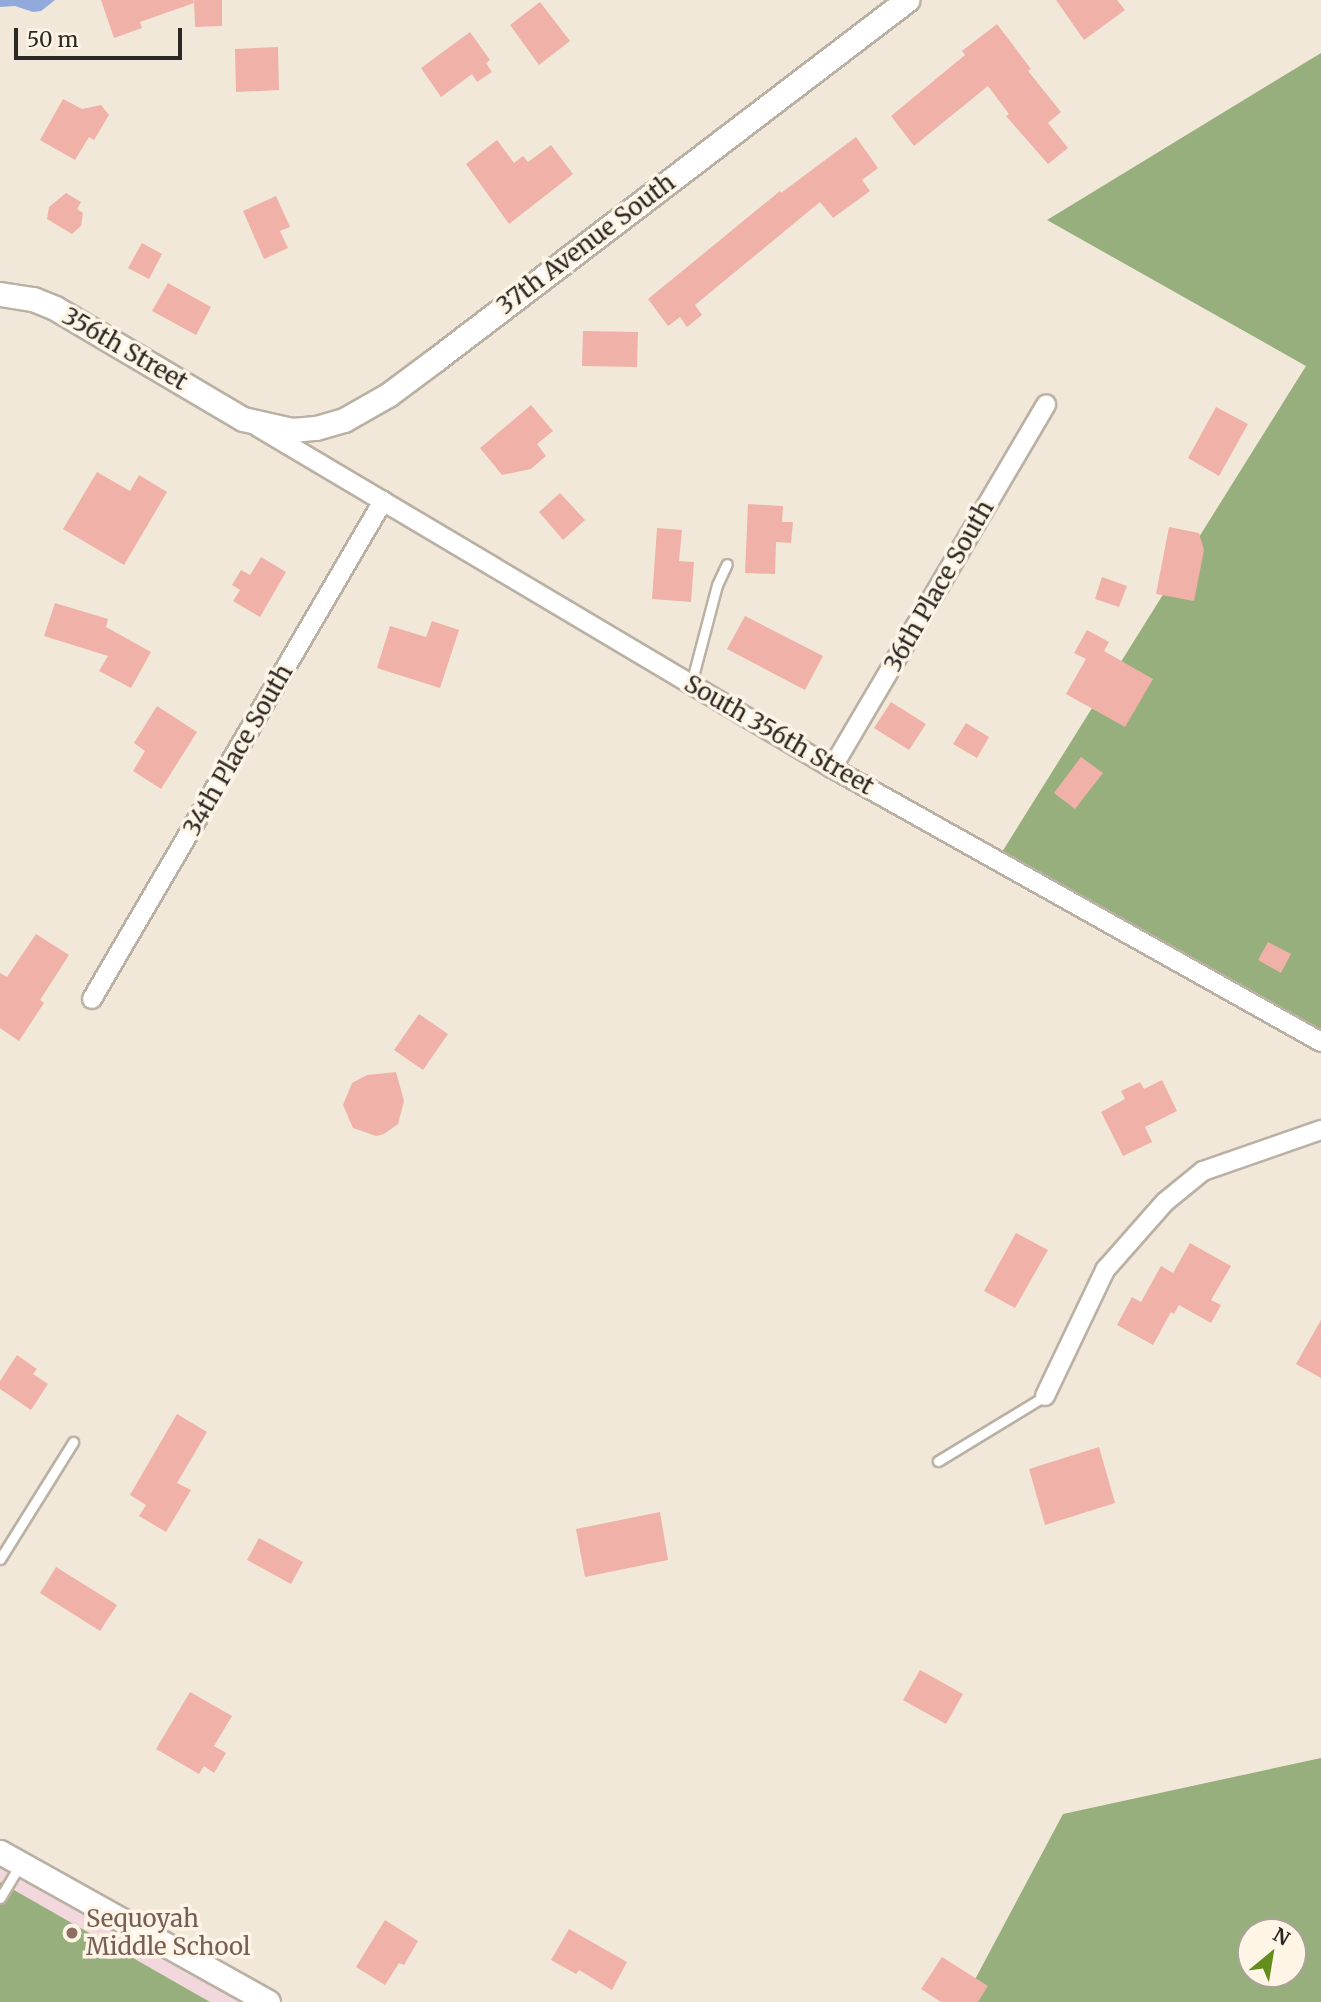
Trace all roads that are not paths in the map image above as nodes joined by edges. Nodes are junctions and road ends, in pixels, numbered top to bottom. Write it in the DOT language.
graph roads {
  1 [pos="907,0"];
  2 [pos="0,294"];
  3 [pos="1046,404"];
  4 [pos="243,419"];
  5 [pos="383,501"];
  6 [pos="727,564"];
  7 [pos="691,684"];
  8 [pos="832,768"];
  9 [pos="92,999"];
  10 [pos="1321,1042"];
  11 [pos="1321,1130"];
  12 [pos="1045,1396"];
  13 [pos="73,1442"];
  14 [pos="938,1461"];
  15 [pos="0,1559"];
  16 [pos="0,1852"];
  17 [pos="21,1864"];
  18 [pos="0,1898"];
  19 [pos="268,2002"];
  1 -- 4 [label="street, 37th Avenue South"];
  2 -- 4 [label="street, 356th Street"];
  3 -- 8 [label="street, 36th Place South"];
  4 -- 5 [label="street, South 356th Street"];
  5 -- 7 [label="street, South 356th Street"];
  5 -- 9 [label="street, 34th Place South"];
  6 -- 7 [label="lane"];
  7 -- 8 [label="street, South 356th Street"];
  8 -- 10 [label="street, South 356th Street"];
  11 -- 12 [label="street"];
  12 -- 14 [label="lane"];
  13 -- 15 [label="lane"];
  16 -- 17 [label="street"];
  17 -- 18 [label="lane"];
  17 -- 19 [label="street"];
}
